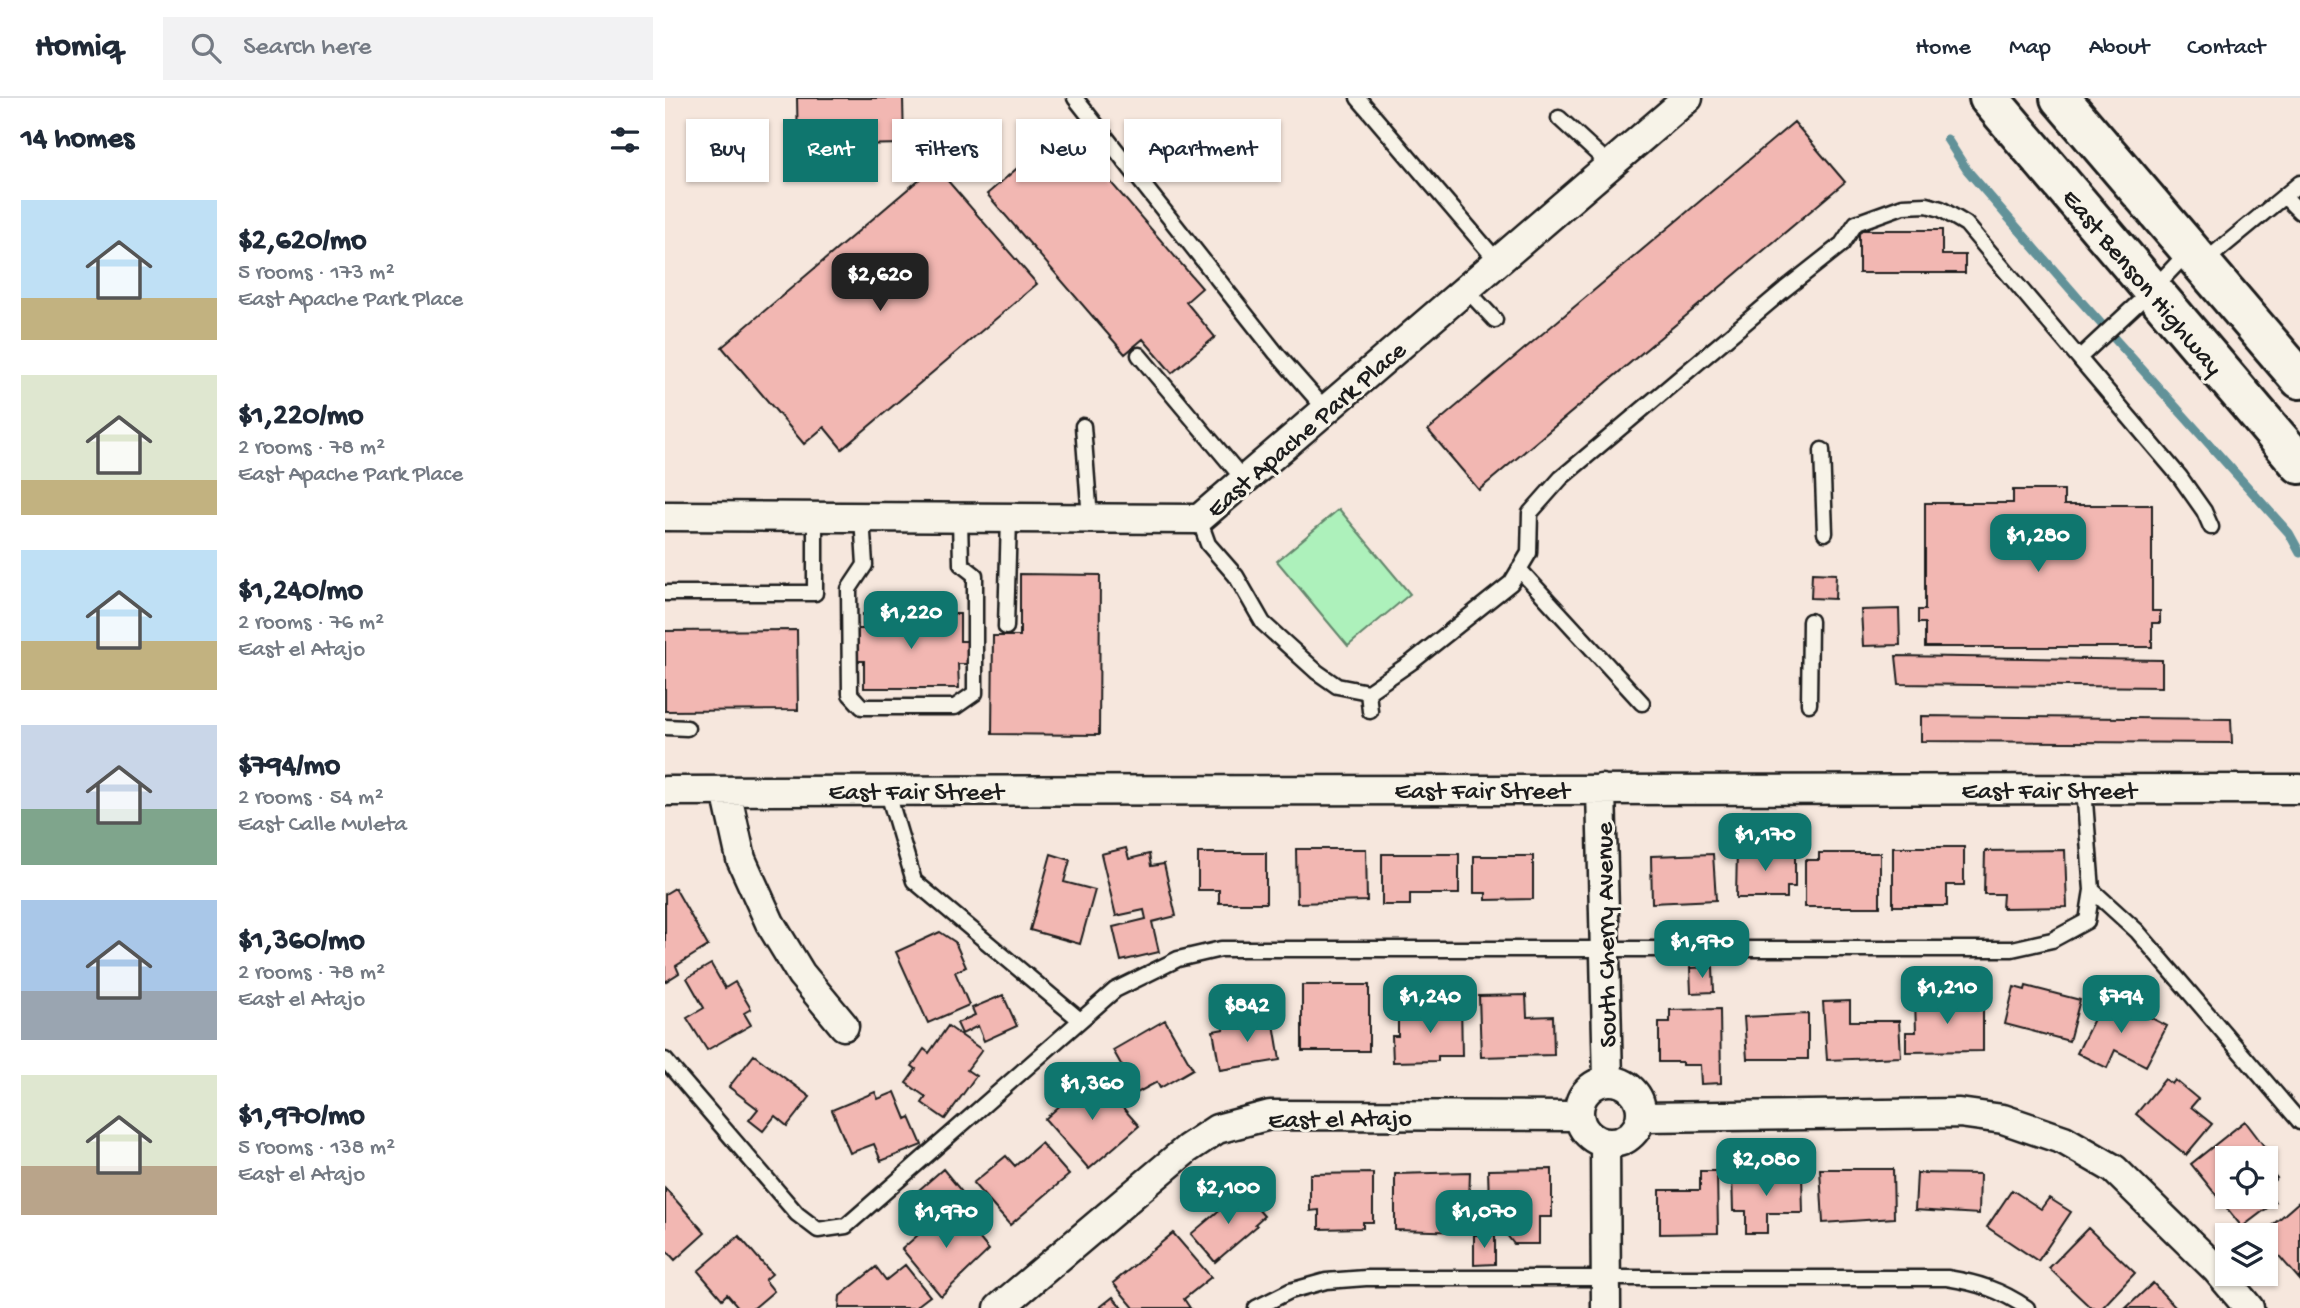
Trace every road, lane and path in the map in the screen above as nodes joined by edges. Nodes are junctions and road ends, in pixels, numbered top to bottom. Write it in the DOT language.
graph roads {
  1 [pos="1075,98"];
  2 [pos="1358,98"];
  3 [pos="1688,98"];
  4 [pos="1989,98"];
  5 [pos="2060,98"];
  6 [pos="1559,118"];
  7 [pos="1610,165"];
  8 [pos="2300,183"];
  9 [pos="2284,196"];
  10 [pos="2300,212"];
  11 [pos="2196,257"];
  12 [pos="1498,262"];
  13 [pos="1467,289"];
  14 [pos="2152,290"];
  15 [pos="1495,320"];
  16 [pos="1139,355"];
  17 [pos="2079,358"];
  18 [pos="2300,379"];
  19 [pos="1326,410"];
  20 [pos="1083,426"];
  21 [pos="1822,450"];
  22 [pos="2300,464"];
  23 [pos="1244,480"];
  24 [pos="665,516"];
  25 [pos="814,517"];
  26 [pos="862,517"];
  27 [pos="960,518"];
  28 [pos="1009,518"];
  29 [pos="1090,519"];
  30 [pos="1199,519"];
  31 [pos="2211,527"];
  32 [pos="1825,533"];
  33 [pos="1519,569"];
  34 [pos="665,593"];
  35 [pos="1810,621"];
  36 [pos="1006,627"];
  37 [pos="1368,692"];
  38 [pos="1642,703"];
  39 [pos="1809,704"];
  40 [pos="1370,711"];
  41 [pos="665,727"];
  42 [pos="687,728"];
  43 [pos="1601,789"];
  44 [pos="2084,789"];
  45 [pos="2300,789"];
  46 [pos="665,790"];
  47 [pos="887,790"];
  48 [pos="726,791"];
  49 [pos="2092,890"];
  50 [pos="1605,950"];
  51 [pos="1080,1020"];
  52 [pos="844,1026"];
  53 [pos="665,1060"];
  54 [pos="1608,1080"];
  55 [pos="1578,1116"];
  56 [pos="1641,1117"];
  57 [pos="2300,1122"];
  58 [pos="1605,1143"];
  59 [pos="1606,1277"];
  60 [pos="999,1308"];
  61 [pos="1256,1308"];
  62 [pos="1606,1308"];
  63 [pos="2027,1308"];
  64 [pos="2249,1308"];
  1 -- 19 [label="lane"];
  2 -- 12 [label="lane"];
  3 -- 7 [label="street, East Apache Park Place"];
  4 -- 14 [label="main road, East Benson Highway"];
  5 -- 11 [label="main road, East Benson Highway"];
  6 -- 7 [label="lane"];
  7 -- 12 [label="street, East Apache Park Place"];
  8 -- 9 [label="lane"];
  9 -- 10 [label="lane"];
  9 -- 11 [label="lane"];
  11 -- 14 [label="lane"];
  11 -- 18 [label="main road, East Benson Highway"];
  12 -- 13 [label="street, East Apache Park Place"];
  13 -- 15 [label="lane"];
  13 -- 19 [label="street, East Apache Park Place"];
  14 -- 17 [label="lane"];
  14 -- 22 [label="main road, East Benson Highway"];
  16 -- 23 [label="lane"];
  17 -- 31 [label="lane"];
  17 -- 33 [label="lane"];
  19 -- 23 [label="street, East Apache Park Place"];
  20 -- 29 [label="lane"];
  21 -- 32 [label="lane"];
  23 -- 30 [label="street, East Apache Park Place"];
  24 -- 25 [label="street, East Apache Park Place"];
  25 -- 26 [label="street, East Apache Park Place"];
  25 -- 34 [label="lane"];
  26 -- 27 [label="street, East Apache Park Place"];
  26 -- 27 [label="lane"];
  27 -- 28 [label="street, East Apache Park Place"];
  28 -- 29 [label="street, East Apache Park Place"];
  28 -- 36 [label="lane"];
  29 -- 30 [label="street, East Apache Park Place"];
  30 -- 37 [label="lane"];
  33 -- 37 [label="lane"];
  33 -- 38 [label="lane"];
  35 -- 39 [label="lane"];
  37 -- 40 [label="lane"];
  41 -- 42 [label="lane"];
  43 -- 44 [label="street, East Fair Street"];
  43 -- 47 [label="street, East Fair Street"];
  43 -- 50 [label="street, South Cherry Avenue"];
  44 -- 45 [label="street, East Fair Street"];
  44 -- 49 [label="lane"];
  46 -- 48 [label="street, East Fair Street"];
  47 -- 48 [label="street, East Fair Street"];
  47 -- 51 [label="lane"];
  48 -- 52 [label="street"];
  49 -- 50 [label="lane"];
  49 -- 57 [label="lane"];
  50 -- 51 [label="lane"];
  50 -- 54 [label="street, South Cherry Avenue"];
  51 -- 53 [label="lane"];
  54 -- 55 [label="street"];
  54 -- 56 [label="street"];
  55 -- 58 [label="street"];
  55 -- 60 [label="street, East el Atajo"];
  56 -- 58 [label="street"];
  56 -- 64 [label="street"];
  58 -- 59 [label="street"];
  59 -- 61 [label="lane"];
  59 -- 62 [label="street"];
  59 -- 63 [label="lane"];
}
